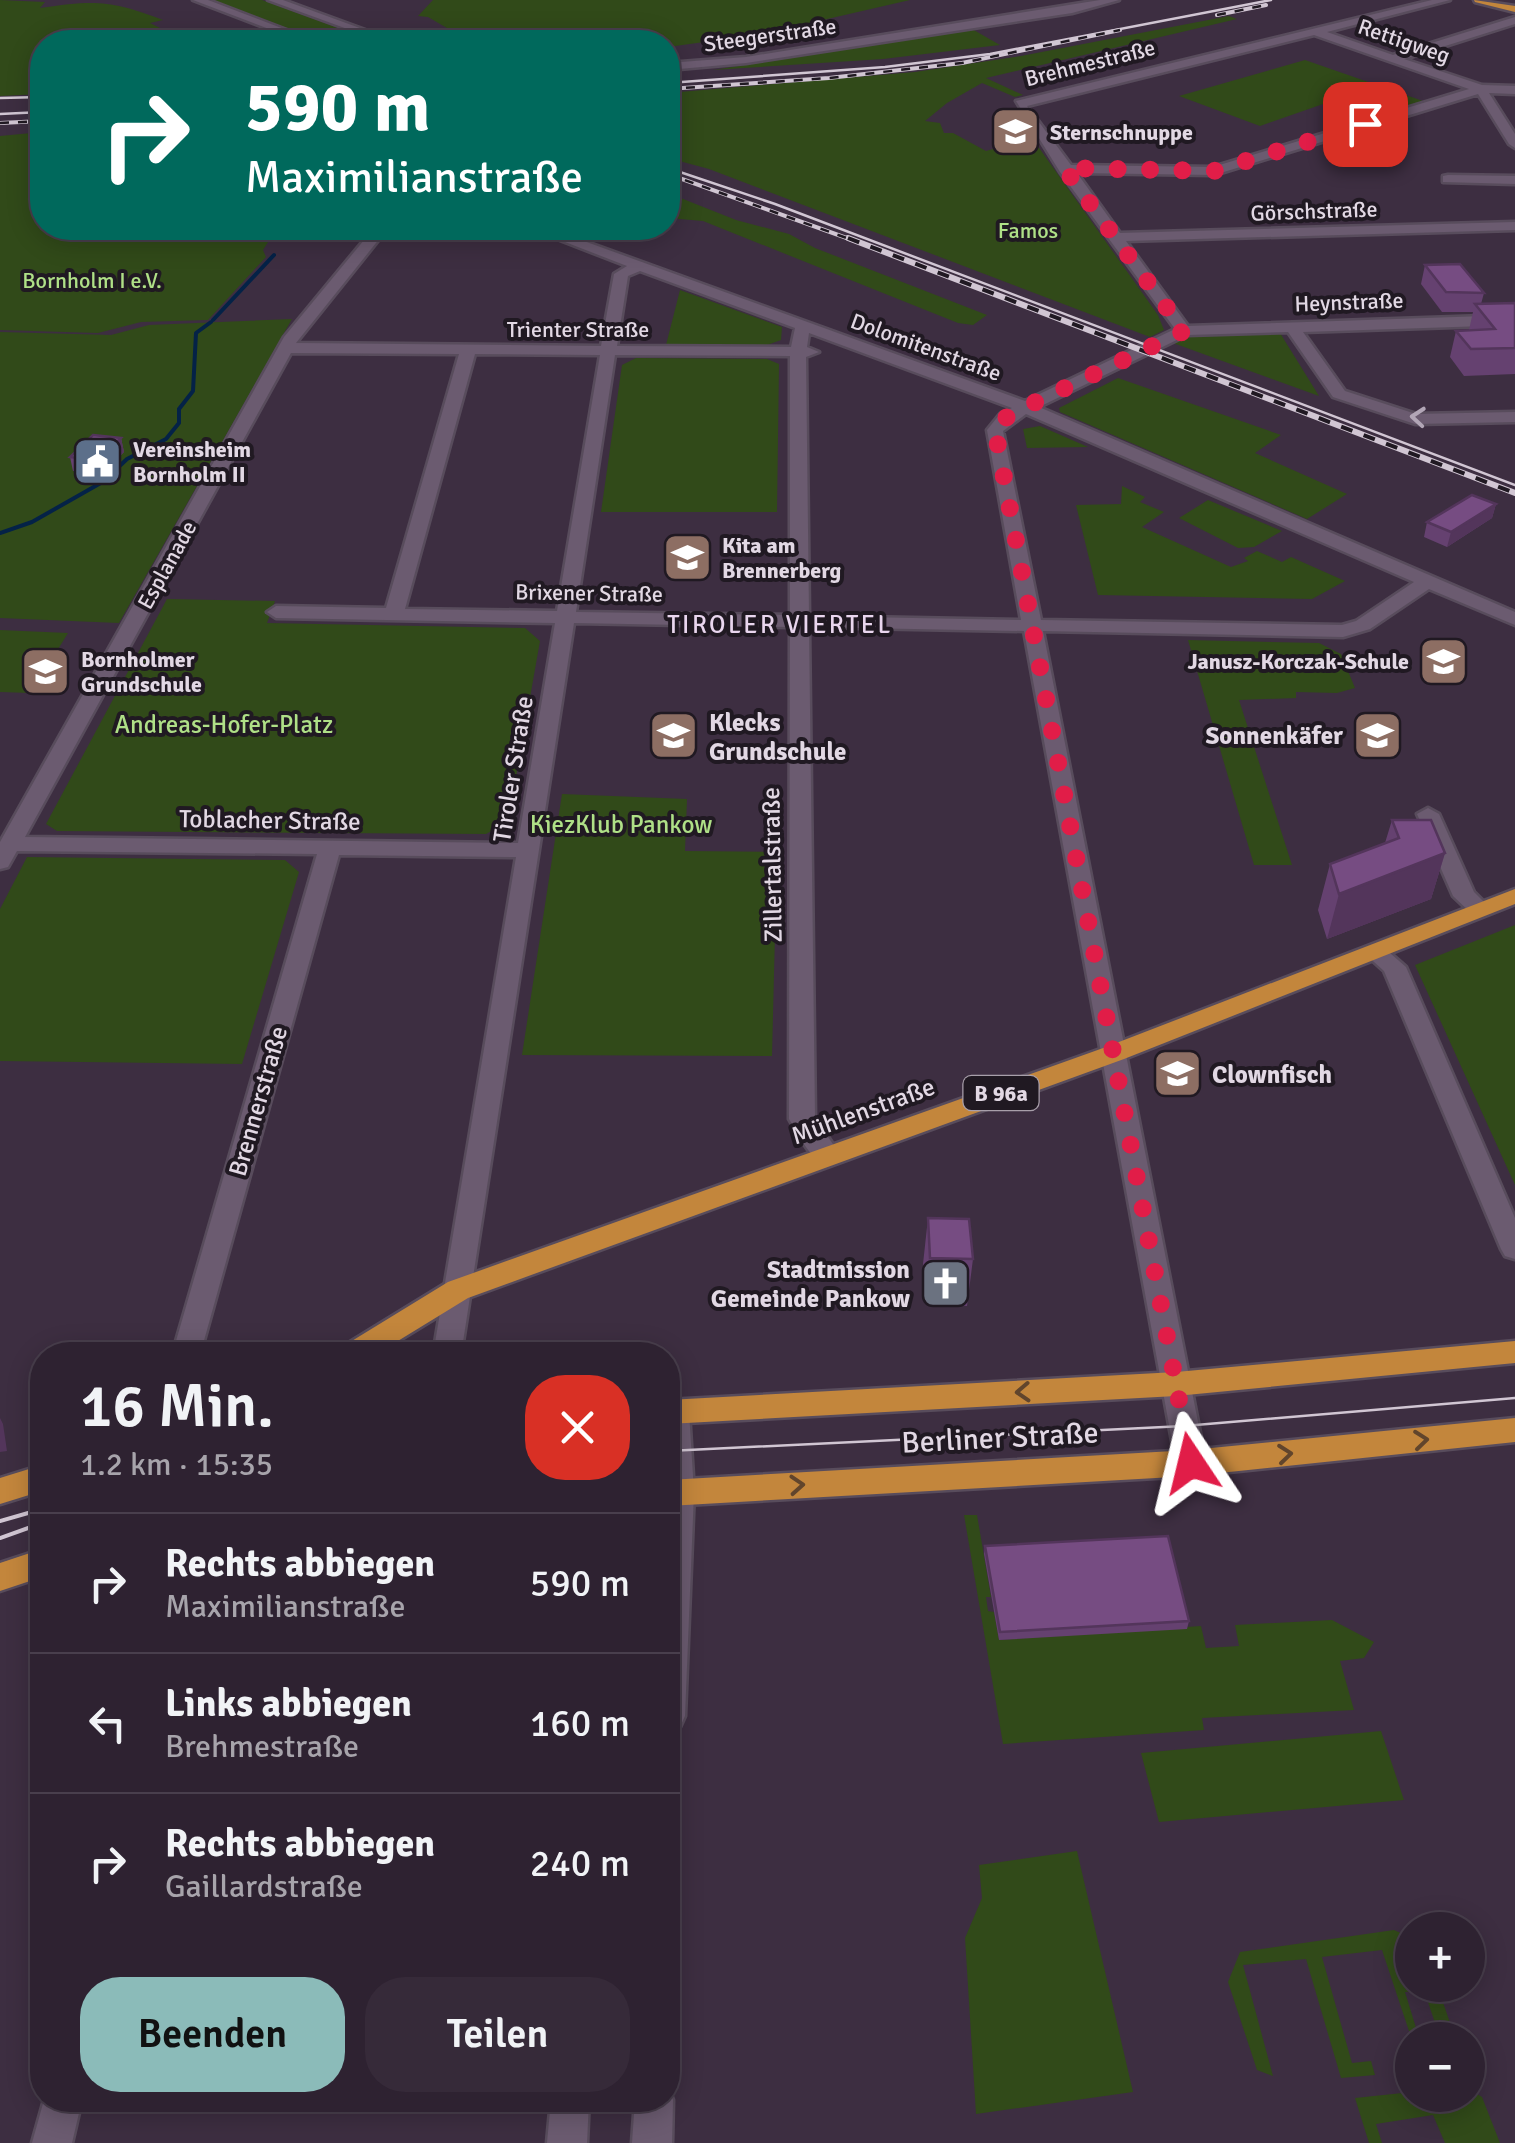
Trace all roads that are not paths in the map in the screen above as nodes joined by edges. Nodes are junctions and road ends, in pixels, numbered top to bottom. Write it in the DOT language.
graph roads {
  1 [pos="198,0"];
  2 [pos="273,0"];
  3 [pos="1114,0"];
  4 [pos="1445,0"];
  5 [pos="1479,0"];
  6 [pos="1515,10"];
  7 [pos="1515,20"];
  8 [pos="279,30"];
  9 [pos="355,30"];
  10 [pos="1314,31"];
  11 [pos="1392,58"];
  12 [pos="680,67"];
  13 [pos="1481,89"];
  14 [pos="1515,90"];
  15 [pos="1509,124"];
  16 [pos="1515,144"];
  17 [pos="1064,168"];
  18 [pos="1448,178"];
  19 [pos="1515,180"];
  20 [pos="1515,226"];
  21 [pos="1115,237"];
  22 [pos="370,240"];
  23 [pos="568,240"];
  24 [pos="638,266"];
  25 [pos="1515,320"];
  26 [pos="1292,326"];
  27 [pos="803,327"];
  28 [pos="1184,331"];
  29 [pos="286,348"];
  30 [pos="468,350"];
  31 [pos="608,351"];
  32 [pos="870,351"];
  33 [pos="798,352"];
  34 [pos="1025,408"];
  35 [pos="1515,417"];
  36 [pos="1427,582"];
  37 [pos="276,612"];
  38 [pos="394,614"];
  39 [pos="565,617"];
  40 [pos="1515,619"];
  41 [pos="797,622"];
  42 [pos="1032,626"];
  43 [pos="1428,814"];
  44 [pos="330,848"];
  45 [pos="528,850"];
  46 [pos="5,853"];
  47 [pos="1515,896"];
  48 [pos="1480,910"];
  49 [pos="1376,952"];
  50 [pos="1114,1053"];
  51 [pos="828,1156"];
  52 [pos="1515,1249"];
  53 [pos="458,1290"];
  54 [pos="190,1342"];
  55 [pos="373,1342"];
  56 [pos="448,1342"];
  57 [pos="1515,1352"];
  58 [pos="1176,1384"];
  59 [pos="680,1412"];
  60 [pos="1515,1430"];
  61 [pos="1191,1463"];
  62 [pos="30,1482"];
  63 [pos="0,1491"];
  64 [pos="680,1493"];
  65 [pos="30,1568"];
  66 [pos="0,1577"];
  67 [pos="59,2112"];
  68 [pos="569,2112"];
  69 [pos="653,2112"];
  70 [pos="52,2143"];
  71 [pos="567,2143"];
  72 [pos="652,2143"];
  1 -- 8 [label="street"];
  2 -- 9 [label="street"];
  3 -- 12 [label="street, Steegerstraße"];
  4 -- 10 [label="street, Brehmestraße"];
  5 -- 6 [label="main road"];
  7 -- 11 [label="street"];
  10 -- 11 [label="street, Rettigweg"];
  10 -- 17 [label="street, Brehmestraße"];
  11 -- 13 [label="street, Rettigweg"];
  13 -- 14 [label="street"];
  13 -- 15 [label="street"];
  13 -- 17 [label="street"];
  15 -- 16 [label="street"];
  17 -- 21 [label="street, Brehmestraße"];
  18 -- 19 [label="street"];
  20 -- 21 [label="street, Görschstraße"];
  21 -- 28 [label="street, Brehmestraße"];
  22 -- 29 [label="street, Esplanade"];
  23 -- 24 [label="street, Dolomitenstraße"];
  24 -- 27 [label="street, Dolomitenstraße"];
  24 -- 31 [label="street, Tiroler Straße"];
  25 -- 26 [label="street, Heynstraße"];
  26 -- 28 [label="street, Heynstraße"];
  35 -- 26 [label="street, one-way"];
  27 -- 32 [label="street, Dolomitenstraße"];
  27 -- 33 [label="street, Zillertalstraße"];
  28 -- 34 [label="street"];
  29 -- 30 [label="street, Trienter Straße"];
  29 -- 46 [label="street, Esplanade"];
  30 -- 31 [label="street, Trienter Straße"];
  30 -- 38 [label="street"];
  31 -- 33 [label="street, Trienter Straße"];
  31 -- 39 [label="street, Tiroler Straße"];
  32 -- 33 [label="street, Trienter Straße"];
  32 -- 34 [label="street, Dolomitenstraße"];
  33 -- 41 [label="street, Zillertalstraße"];
  34 -- 36 [label="street, Dolomitenstraße"];
  34 -- 42 [label="street"];
  36 -- 40 [label="street, Dolomitenstraße"];
  36 -- 42 [label="street, Brixener Straße"];
  37 -- 38 [label="street, Brixener Straße"];
  38 -- 39 [label="street, Brixener Straße"];
  39 -- 41 [label="street, Brixener Straße"];
  39 -- 45 [label="street, Tiroler Straße"];
  41 -- 42 [label="street, Brixener Straße"];
  41 -- 51 [label="street, Zillertalstraße"];
  42 -- 50 [label="street"];
  43 -- 48 [label="street"];
  44 -- 45 [label="street, Toblacher Straße"];
  44 -- 46 [label="street, Toblacher Straße"];
  44 -- 54 [label="street, Brennerstraße"];
  45 -- 53 [label="street, Tiroler Straße"];
  47 -- 48 [label="main road, Mühlenstraße / B 96a"];
  48 -- 49 [label="main road, Mühlenstraße / B 96a"];
  49 -- 50 [label="main road, Mühlenstraße / B 96a"];
  49 -- 52 [label="street"];
  50 -- 51 [label="main road, Mühlenstraße / B 96a"];
  50 -- 58 [label="street"];
  51 -- 53 [label="main road, Mühlenstraße / B 96a"];
  53 -- 55 [label="main road, Mühlenstraße / B 96a"];
  53 -- 56 [label="street"];
  57 -- 58 [label="main road, Berliner Straße"];
  58 -- 59 [label="main road, Berliner Straße, one-way"];
  58 -- 61 [label="street"];
  61 -- 60 [label="main road, Berliner Straße, one-way"];
  64 -- 61 [label="main road, Berliner Straße, one-way"];
  62 -- 63 [label="main road"];
  65 -- 66 [label="main road"];
  67 -- 70 [label="street"];
  68 -- 71 [label="street"];
  69 -- 72 [label="street"];
}
